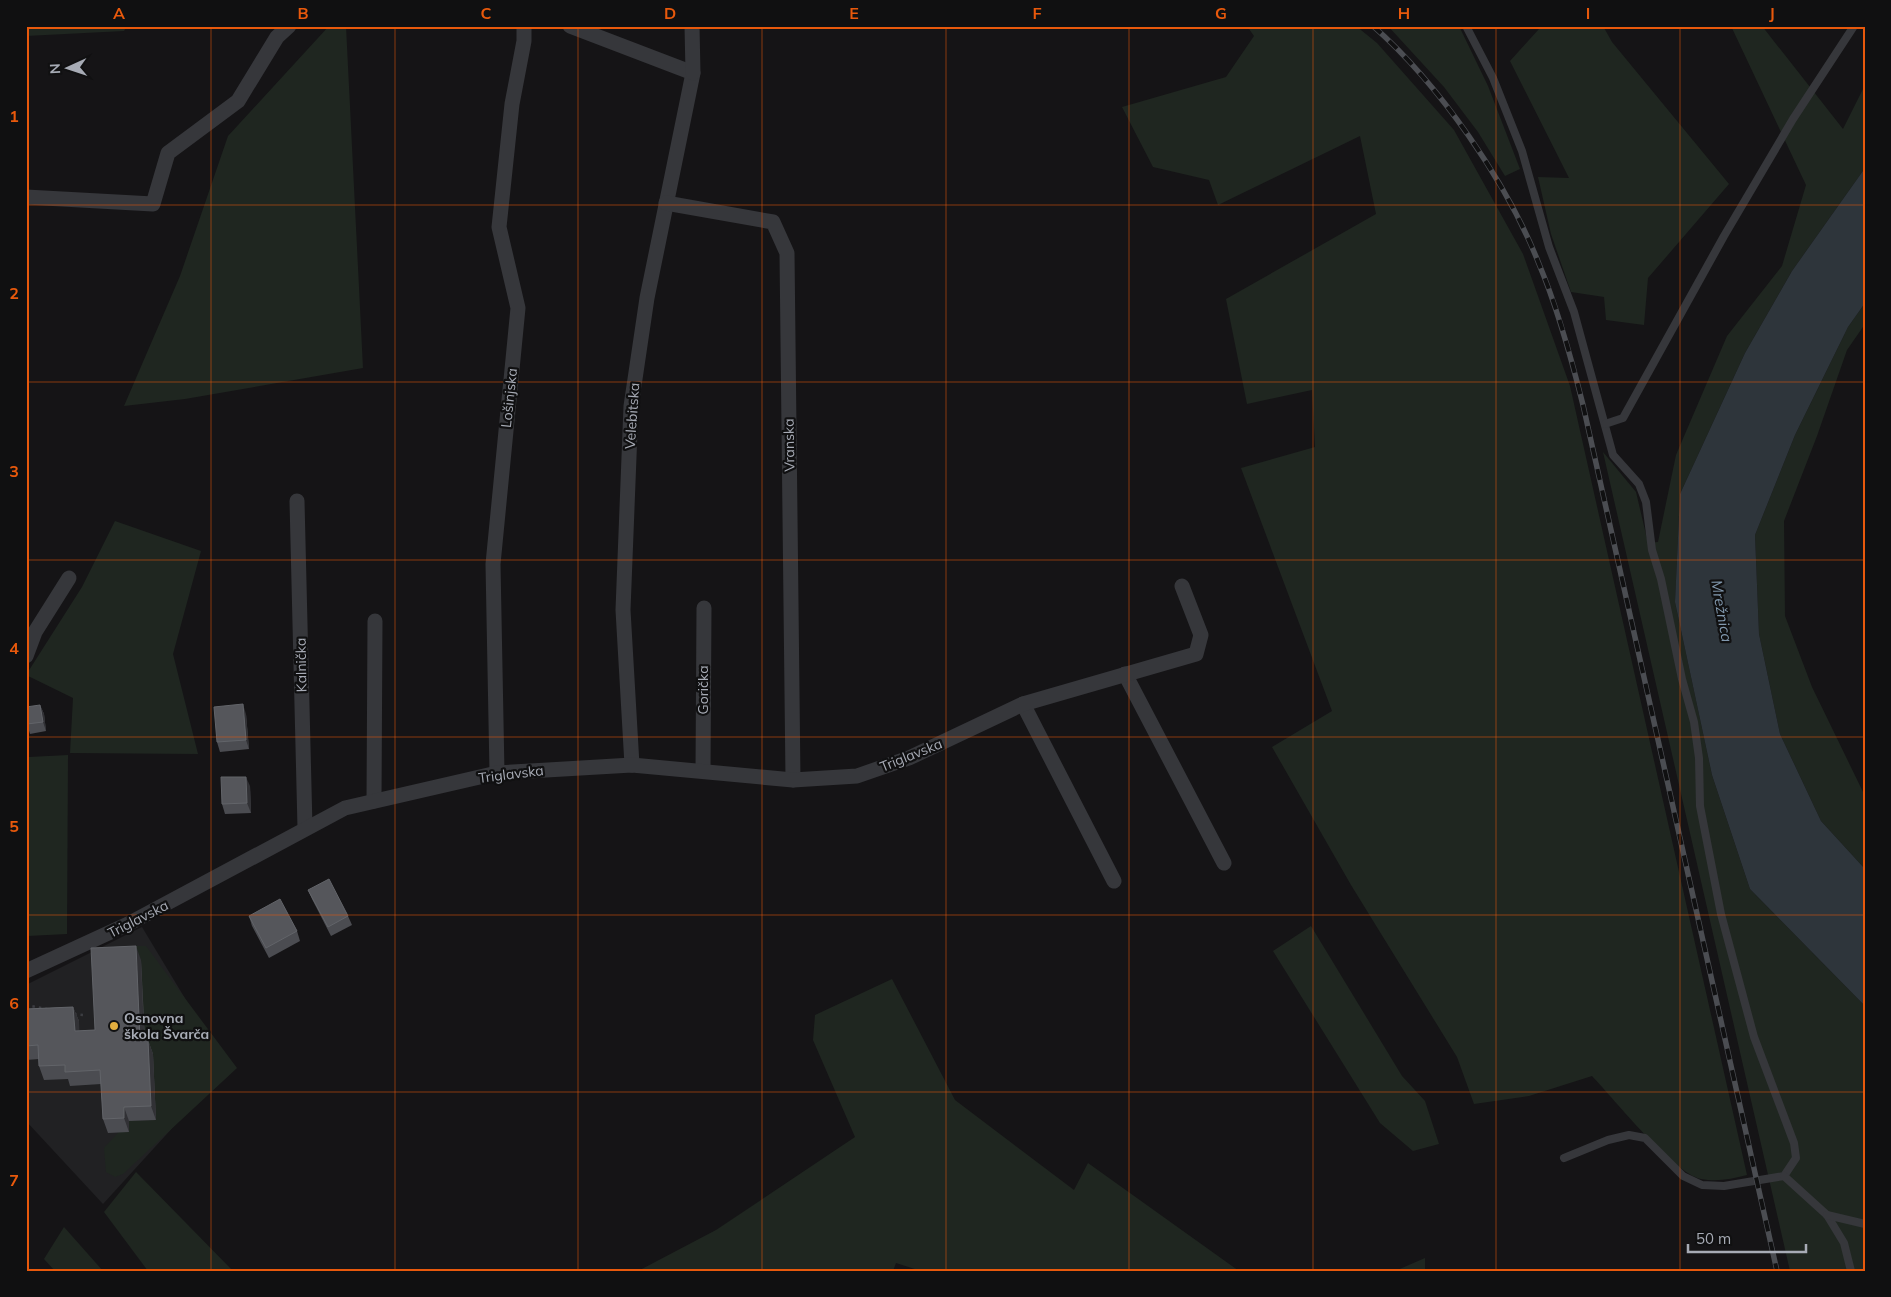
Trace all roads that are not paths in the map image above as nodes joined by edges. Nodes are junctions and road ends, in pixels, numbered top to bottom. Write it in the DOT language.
graph roads {
  1 [pos="289,26"];
  2 [pos="524,26"];
  3 [pos="570,26"];
  4 [pos="692,26"];
  5 [pos="1466,26"];
  6 [pos="1854,26"];
  7 [pos="693,73"];
  8 [pos="26,197"];
  9 [pos="666,203"];
  10 [pos="1605,424"];
  11 [pos="297,501"];
  12 [pos="69,578"];
  13 [pos="1182,586"];
  14 [pos="704,608"];
  15 [pos="375,621"];
  16 [pos="26,656"];
  17 [pos="1125,674"];
  18 [pos="1023,704"];
  19 [pos="632,765"];
  20 [pos="703,771"];
  21 [pos="497,773"];
  22 [pos="793,780"];
  23 [pos="374,801"];
  24 [pos="305,828"];
  25 [pos="1224,863"];
  26 [pos="1114,881"];
  27 [pos="26,971"];
  28 [pos="1564,1158"];
  29 [pos="1784,1176"];
  30 [pos="1827,1215"];
  31 [pos="1865,1224"];
  32 [pos="1851,1271"];
  1 -- 8 [label="street"];
  2 -- 21 [label="street, Lošinjska"];
  3 -- 7 [label="street"];
  4 -- 7 [label="street, Velebitska"];
  5 -- 10 [label="lane"];
  6 -- 10 [label="lane"];
  7 -- 9 [label="street, Velebitska"];
  9 -- 19 [label="street, Velebitska"];
  9 -- 22 [label="street, Vranska"];
  10 -- 29 [label="lane"];
  11 -- 24 [label="street, Kalnička"];
  12 -- 16 [label="street"];
  13 -- 17 [label="street, Triglavska"];
  14 -- 20 [label="street, Gorička"];
  15 -- 23 [label="street"];
  17 -- 18 [label="street, Triglavska"];
  17 -- 25 [label="street"];
  18 -- 22 [label="street, Triglavska"];
  18 -- 26 [label="street"];
  19 -- 20 [label="street, Triglavska"];
  19 -- 21 [label="street, Triglavska"];
  20 -- 22 [label="street, Triglavska"];
  21 -- 23 [label="street, Triglavska"];
  23 -- 24 [label="street, Triglavska"];
  24 -- 27 [label="street, Triglavska"];
  28 -- 29 [label="lane"];
  29 -- 30 [label="lane"];
  30 -- 31 [label="lane"];
  30 -- 32 [label="lane"];
}
